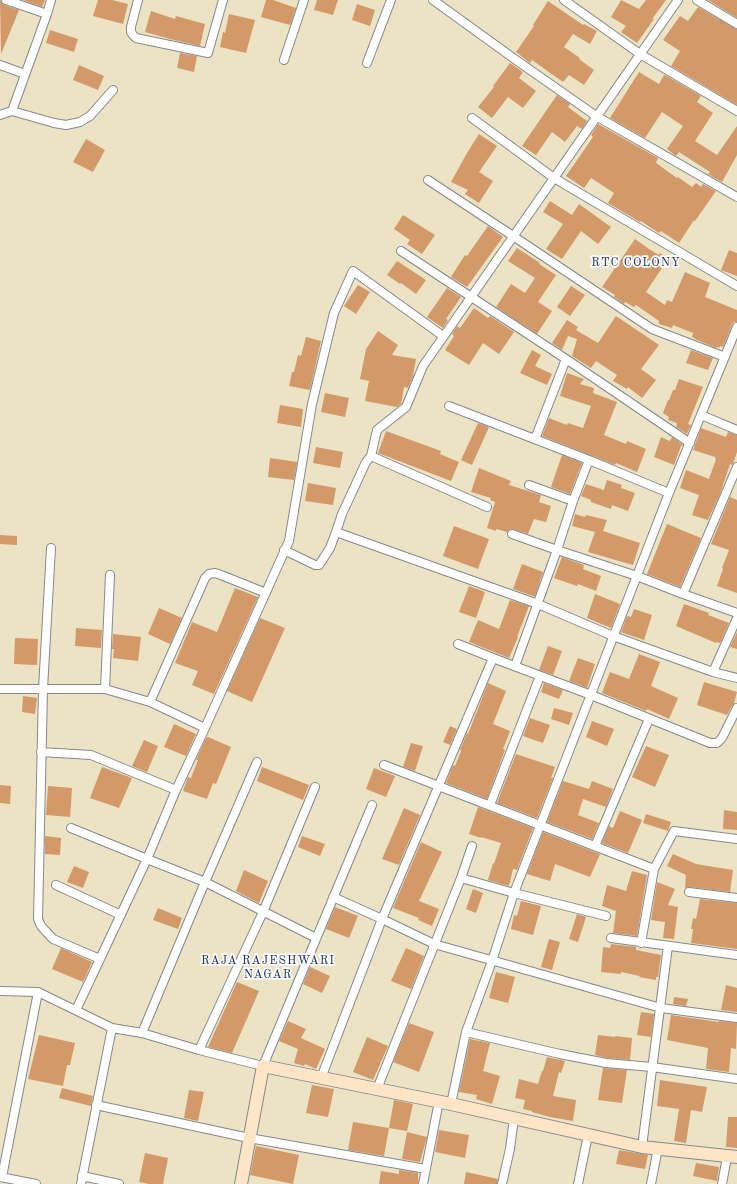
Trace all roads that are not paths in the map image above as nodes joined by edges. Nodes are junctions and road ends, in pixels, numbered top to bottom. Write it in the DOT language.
graph roads {
  1 [pos="6,0"];
  2 [pos="51,0"];
  3 [pos="138,0"];
  4 [pos="224,0"];
  5 [pos="304,0"];
  6 [pos="391,0"];
  7 [pos="433,0"];
  8 [pos="564,0"];
  9 [pos="678,0"];
  10 [pos="697,0"];
  11 [pos="47,14"];
  12 [pos="737,24"];
  13 [pos="640,54"];
  14 [pos="284,60"];
  15 [pos="368,64"];
  16 [pos="0,65"];
  17 [pos="25,74"];
  18 [pos="113,90"];
  19 [pos="12,111"];
  20 [pos="737,111"];
  21 [pos="0,115"];
  22 [pos="596,116"];
  23 [pos="472,118"];
  24 [pos="554,178"];
  25 [pos="428,180"];
  26 [pos="737,197"];
  27 [pos="513,236"];
  28 [pos="401,251"];
  29 [pos="737,286"];
  30 [pos="470,297"];
  31 [pos="737,327"];
  32 [pos="443,336"];
  33 [pos="725,357"];
  34 [pos="566,359"];
  35 [pos="449,406"];
  36 [pos="700,415"];
  37 [pos="737,430"];
  38 [pos="535,439"];
  39 [pos="690,443"];
  40 [pos="371,456"];
  41 [pos="589,460"];
  42 [pos="737,467"];
  43 [pos="529,485"];
  44 [pos="669,493"];
  45 [pos="573,501"];
  46 [pos="487,506"];
  47 [pos="336,532"];
  48 [pos="512,534"];
  49 [pos="52,548"];
  50 [pos="284,550"];
  51 [pos="557,550"];
  52 [pos="110,575"];
  53 [pos="637,576"];
  54 [pos="266,593"];
  55 [pos="683,594"];
  56 [pos="538,604"];
  57 [pos="737,613"];
  58 [pos="737,618"];
  59 [pos="613,636"];
  60 [pos="458,644"];
  61 [pos="493,658"];
  62 [pos="515,666"];
  63 [pos="713,672"];
  64 [pos="540,676"];
  65 [pos="737,678"];
  66 [pos="0,689"];
  67 [pos="43,689"];
  68 [pos="105,689"];
  69 [pos="592,695"];
  70 [pos="150,702"];
  71 [pos="737,708"];
  72 [pos="649,719"];
  73 [pos="205,728"];
  74 [pos="41,752"];
  75 [pos="257,762"];
  76 [pos="384,765"];
  77 [pos="438,786"];
  78 [pos="315,787"];
  79 [pos="176,790"];
  80 [pos="372,805"];
  81 [pos="490,805"];
  82 [pos="541,825"];
  83 [pos="71,828"];
  84 [pos="737,840"];
  85 [pos="472,846"];
  86 [pos="595,846"];
  87 [pos="147,859"];
  88 [pos="654,869"];
  89 [pos="461,878"];
  90 [pos="205,882"];
  91 [pos="56,885"];
  92 [pos="689,892"];
  93 [pos="514,894"];
  94 [pos="333,897"];
  95 [pos="737,898"];
  96 [pos="263,912"];
  97 [pos="121,914"];
  98 [pos="606,916"];
  99 [pos="382,919"];
  100 [pos="316,938"];
  101 [pos="612,938"];
  102 [pos="641,943"];
  103 [pos="434,944"];
  104 [pos="668,946"];
  105 [pos="737,955"];
  106 [pos="100,959"];
  107 [pos="492,961"];
  108 [pos="0,991"];
  109 [pos="38,992"];
  110 [pos="661,1008"];
  111 [pos="76,1010"];
  112 [pos="737,1018"];
  113 [pos="112,1028"];
  114 [pos="466,1032"];
  115 [pos="142,1033"];
  116 [pos="198,1050"];
  117 [pos="263,1066"];
  118 [pos="652,1067"];
  119 [pos="321,1078"];
  120 [pos="737,1079"];
  121 [pos="378,1089"];
  122 [pos="445,1102"];
  123 [pos="96,1105"];
  124 [pos="514,1118"];
  125 [pos="588,1135"];
  126 [pos="249,1138"];
  127 [pos="642,1146"];
  128 [pos="658,1148"];
  129 [pos="732,1157"];
  130 [pos="426,1169"];
  131 [pos="1,1177"];
  132 [pos="82,1180"];
  133 [pos="36,1184"];
  134 [pos="119,1184"];
  135 [pos="241,1184"];
  136 [pos="424,1184"];
  137 [pos="502,1184"];
  138 [pos="578,1184"];
  139 [pos="651,1184"];
  140 [pos="722,1184"];
  1 -- 11 [label="street"];
  2 -- 11 [label="street"];
  3 -- 4 [label="street"];
  5 -- 14 [label="street"];
  6 -- 15 [label="street"];
  7 -- 22 [label="street"];
  8 -- 13 [label="street"];
  9 -- 13 [label="street"];
  10 -- 12 [label="street"];
  11 -- 17 [label="street"];
  13 -- 20 [label="street"];
  13 -- 22 [label="street"];
  16 -- 17 [label="street"];
  17 -- 19 [label="street"];
  18 -- 19 [label="street"];
  19 -- 21 [label="street"];
  22 -- 24 [label="street"];
  22 -- 26 [label="street"];
  23 -- 24 [label="street"];
  24 -- 27 [label="street"];
  24 -- 29 [label="street"];
  25 -- 27 [label="street"];
  27 -- 30 [label="street"];
  27 -- 33 [label="street"];
  28 -- 30 [label="street"];
  30 -- 32 [label="street"];
  30 -- 34 [label="street"];
  31 -- 33 [label="street"];
  32 -- 40 [label="street"];
  32 -- 50 [label="street"];
  33 -- 36 [label="street"];
  34 -- 38 [label="street"];
  34 -- 39 [label="street"];
  35 -- 38 [label="street"];
  36 -- 37 [label="street"];
  36 -- 39 [label="street"];
  38 -- 41 [label="street"];
  39 -- 44 [label="street"];
  40 -- 46 [label="street"];
  40 -- 47 [label="street"];
  41 -- 44 [label="street"];
  41 -- 45 [label="street"];
  42 -- 55 [label="street"];
  43 -- 45 [label="street"];
  44 -- 53 [label="street"];
  45 -- 51 [label="street"];
  47 -- 50 [label="street"];
  47 -- 56 [label="street"];
  48 -- 51 [label="street"];
  49 -- 67 [label="street"];
  50 -- 54 [label="street"];
  51 -- 53 [label="street"];
  51 -- 56 [label="street"];
  52 -- 68 [label="street"];
  53 -- 55 [label="street"];
  53 -- 59 [label="street"];
  54 -- 70 [label="street"];
  54 -- 73 [label="street"];
  55 -- 57 [label="street"];
  56 -- 59 [label="street"];
  56 -- 62 [label="street"];
  58 -- 63 [label="street"];
  59 -- 63 [label="street"];
  59 -- 69 [label="street"];
  60 -- 61 [label="street"];
  61 -- 62 [label="street"];
  61 -- 77 [label="street"];
  62 -- 64 [label="street"];
  63 -- 65 [label="street"];
  64 -- 69 [label="street"];
  64 -- 81 [label="street"];
  66 -- 67 [label="street"];
  67 -- 68 [label="street"];
  67 -- 74 [label="street"];
  68 -- 70 [label="street"];
  69 -- 72 [label="street"];
  69 -- 82 [label="street"];
  70 -- 73 [label="street"];
  71 -- 72 [label="street"];
  72 -- 86 [label="street"];
  73 -- 79 [label="street"];
  74 -- 79 [label="street"];
  74 -- 106 [label="street"];
  75 -- 90 [label="street"];
  76 -- 77 [label="street"];
  77 -- 81 [label="street"];
  77 -- 99 [label="street"];
  78 -- 96 [label="street"];
  79 -- 87 [label="street"];
  80 -- 94 [label="street"];
  81 -- 82 [label="street"];
  82 -- 86 [label="street"];
  82 -- 93 [label="street"];
  83 -- 87 [label="street"];
  84 -- 88 [label="street"];
  85 -- 89 [label="street"];
  86 -- 88 [label="street"];
  87 -- 90 [label="street"];
  87 -- 97 [label="street"];
  88 -- 102 [label="street"];
  89 -- 93 [label="street"];
  89 -- 103 [label="street"];
  90 -- 96 [label="street"];
  90 -- 115 [label="street"];
  91 -- 97 [label="street"];
  92 -- 95 [label="street"];
  93 -- 98 [label="street"];
  93 -- 107 [label="street"];
  94 -- 99 [label="street"];
  94 -- 100 [label="street"];
  96 -- 100 [label="street"];
  96 -- 116 [label="street"];
  97 -- 106 [label="street"];
  99 -- 103 [label="street"];
  99 -- 119 [label="street"];
  100 -- 117 [label="street"];
  101 -- 102 [label="street"];
  102 -- 104 [label="street"];
  103 -- 107 [label="street"];
  103 -- 121 [label="street"];
  104 -- 105 [label="street"];
  104 -- 110 [label="street"];
  106 -- 111 [label="street"];
  107 -- 110 [label="street"];
  107 -- 114 [label="street"];
  108 -- 109 [label="street"];
  109 -- 111 [label="street"];
  109 -- 131 [label="street"];
  110 -- 112 [label="street"];
  110 -- 118 [label="street"];
  111 -- 113 [label="street"];
  113 -- 115 [label="street"];
  113 -- 123 [label="street"];
  114 -- 118 [label="street"];
  114 -- 122 [label="street"];
  115 -- 116 [label="street"];
  116 -- 117 [label="street"];
  117 -- 119 [label="street"];
  117 -- 126 [label="street"];
  118 -- 120 [label="street"];
  118 -- 127 [label="street"];
  119 -- 121 [label="street"];
  121 -- 122 [label="street"];
  122 -- 124 [label="street"];
  122 -- 130 [label="street"];
  123 -- 126 [label="street"];
  123 -- 132 [label="street"];
  124 -- 125 [label="street"];
  124 -- 137 [label="street"];
  125 -- 127 [label="street"];
  125 -- 138 [label="street"];
  126 -- 130 [label="street"];
  126 -- 135 [label="street"];
  127 -- 128 [label="street"];
  128 -- 129 [label="street"];
  128 -- 139 [label="street"];
  129 -- 140 [label="street"];
  130 -- 136 [label="street"];
  131 -- 133 [label="street"];
  132 -- 134 [label="street"];
}
